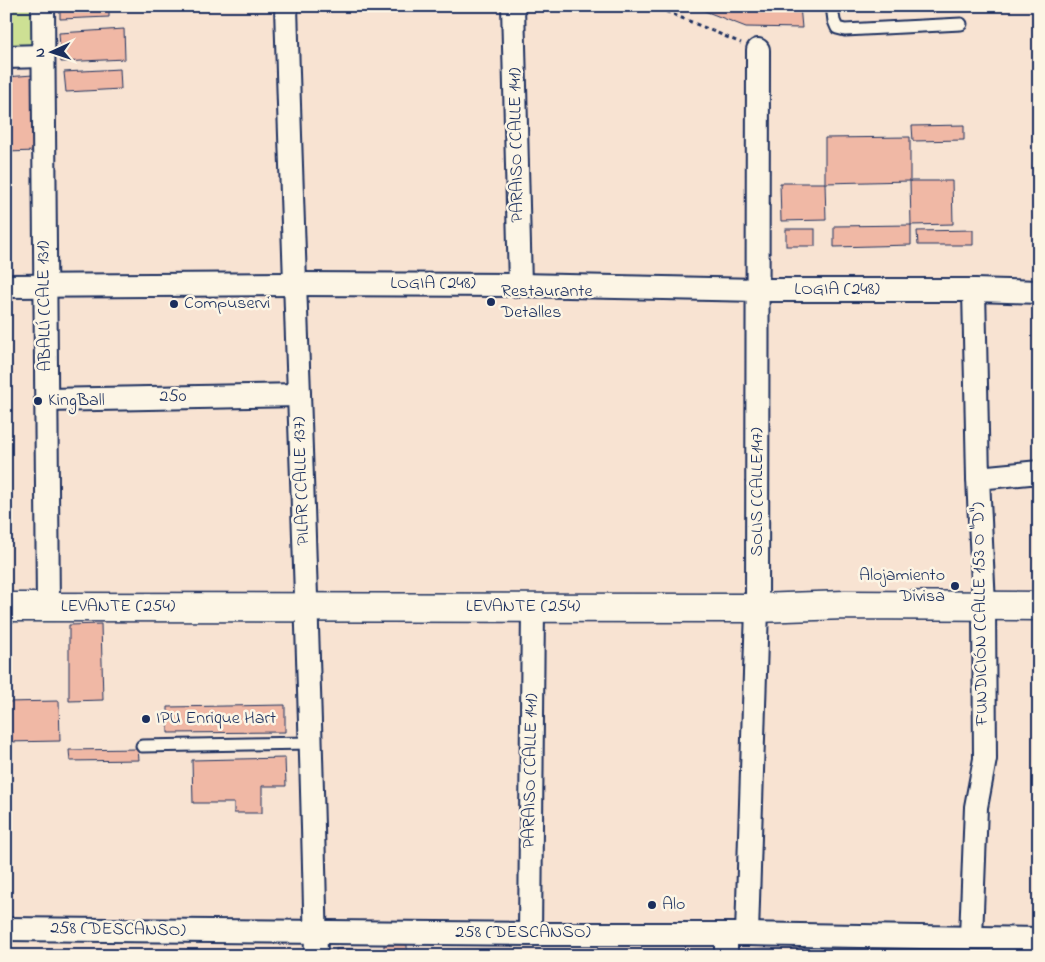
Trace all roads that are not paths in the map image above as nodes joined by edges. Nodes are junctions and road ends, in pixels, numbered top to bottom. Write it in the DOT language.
graph roads {
  1 [pos="43,6"];
  2 [pos="286,6"];
  3 [pos="513,6"];
  4 [pos="832,6"];
  5 [pos="961,24"];
  6 [pos="758,50"];
  7 [pos="6,56"];
  8 [pos="44,56"];
  9 [pos="294,284"];
  10 [pos="520,285"];
  11 [pos="6,286"];
  12 [pos="44,286"];
  13 [pos="759,290"];
  14 [pos="974,290"];
  15 [pos="1039,292"];
  16 [pos="299,395"];
  17 [pos="46,400"];
  18 [pos="1039,472"];
  19 [pos="978,478"];
  20 [pos="984,605"];
  21 [pos="1039,606"];
  22 [pos="6,607"];
  23 [pos="48,607"];
  24 [pos="533,607"];
  25 [pos="307,608"];
  26 [pos="758,608"];
  27 [pos="310,743"];
  28 [pos="142,746"];
  29 [pos="6,929"];
  30 [pos="316,932"];
  31 [pos="530,934"];
  32 [pos="971,937"];
  33 [pos="1039,939"];
  34 [pos="733,941"];
  35 [pos="316,956"];
  1 -- 8 [label="street, ABALLÍ (CALE 131)"];
  2 -- 9 [label="street, PILAR (CALLE 137)"];
  3 -- 10 [label="street, PARAISO (CALLE 141)"];
  4 -- 5 [label="lane"];
  6 -- 13 [label="street, SOLIS (CALLE147)"];
  7 -- 8 [label="street"];
  8 -- 12 [label="street, ABALLÍ (CALE 131)"];
  9 -- 10 [label="street, LOGIA (248)"];
  9 -- 12 [label="street, LOGIA (248)"];
  9 -- 16 [label="street, PILAR (CALLE 137)"];
  10 -- 13 [label="street, LOGIA (248)"];
  11 -- 12 [label="street, LOGIA (248)"];
  12 -- 17 [label="street, ABALLÍ (CALE 131)"];
  13 -- 14 [label="street, LOGIA (248)"];
  13 -- 26 [label="street, SOLIS (CALLE147)"];
  14 -- 15 [label="street, LOGIA (248)"];
  14 -- 19 [label="street, FUNDICIÓN (CALLE 153 O \"D\")"];
  16 -- 17 [label="street, 250"];
  16 -- 25 [label="street, PILAR (CALLE 137)"];
  17 -- 23 [label="street, ABALLÍ (CALE 131)"];
  18 -- 19 [label="street"];
  19 -- 20 [label="street, FUNDICIÓN (CALLE 153 O \"D\")"];
  20 -- 21 [label="street, LEVANTE (254)"];
  20 -- 26 [label="street, LEVANTE (254)"];
  20 -- 32 [label="street, FUNDICIÓN (CALLE 153 O \"D\")"];
  22 -- 23 [label="street, LEVANTE (254)"];
  23 -- 25 [label="street, LEVANTE (254)"];
  24 -- 25 [label="street, LEVANTE (254)"];
  24 -- 26 [label="street, LEVANTE (254)"];
  24 -- 31 [label="street, PARAISO (CALLE 141)"];
  25 -- 27 [label="street, PILAR (CALLE 137)"];
  26 -- 34 [label="street, SOLIS (CALLE147)"];
  27 -- 28 [label="lane"];
  27 -- 30 [label="street, PILAR (CALLE 137)"];
  29 -- 30 [label="street, 258 (DESCANSO)"];
  30 -- 31 [label="street, 258 (DESCANSO)"];
  30 -- 35 [label="street, PILAR (CALLE 137)"];
  31 -- 34 [label="street, 258 (DESCANSO)"];
  32 -- 33 [label="street, 258 (DESCANSO)"];
  32 -- 34 [label="street, 258 (DESCANSO)"];
}
